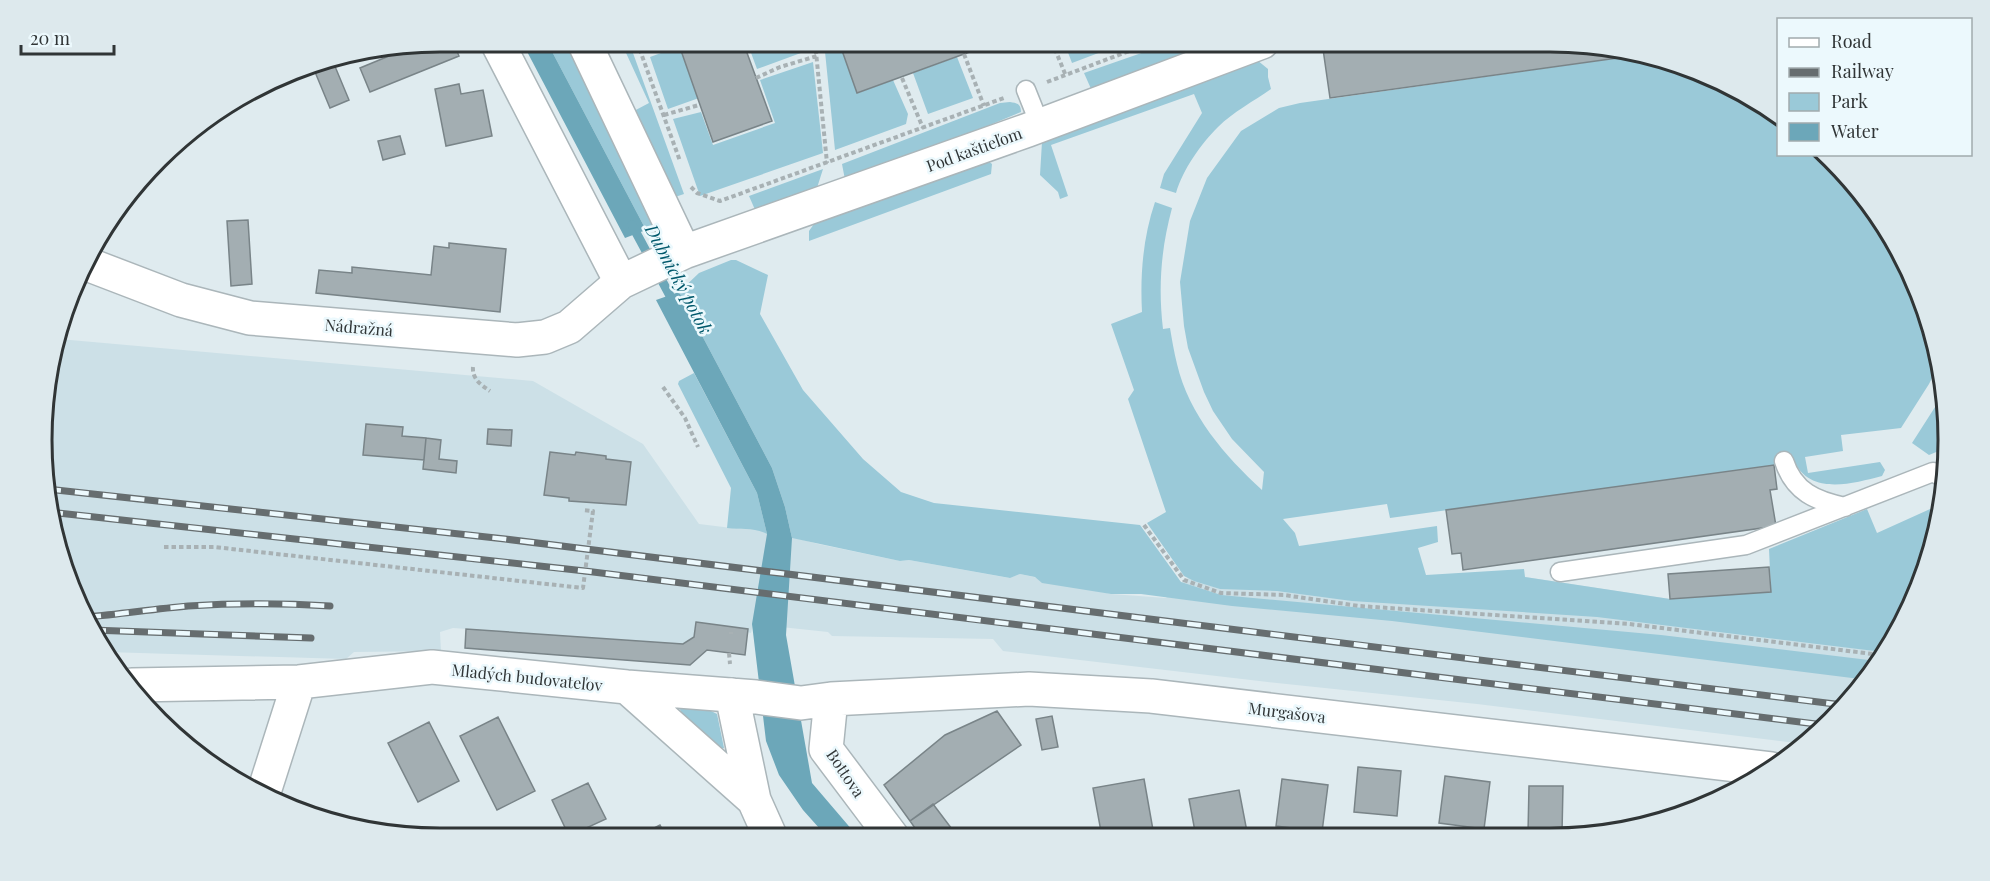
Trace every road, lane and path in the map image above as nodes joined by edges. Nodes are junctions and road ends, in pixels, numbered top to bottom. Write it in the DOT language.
graph roads {
  1 [pos="504,52"];
  2 [pos="587,52"];
  3 [pos="640,52"];
  4 [pos="816,52"];
  5 [pos="1056,52"];
  6 [pos="1128,52"];
  7 [pos="1235,52"];
  8 [pos="964,54"];
  9 [pos="817,56"];
  10 [pos="1066,75"];
  11 [pos="756,78"];
  12 [pos="902,78"];
  13 [pos="1026,90"];
  14 [pos="699,105"];
  15 [pos="984,106"];
  16 [pos="663,115"];
  17 [pos="1040,125"];
  18 [pos="923,128"];
  19 [pos="827,163"];
  20 [pos="680,164"];
  21 [pos="687,183"];
  22 [pos="94,267"];
  23 [pos="652,267"];
  24 [pos="473,361"];
  25 [pos="663,387"];
  26 [pos="490,391"];
  27 [pos="698,447"];
  28 [pos="1784,461"];
  29 [pos="1936,474"];
  30 [pos="1845,507"];
  31 [pos="583,510"];
  32 [pos="1144,525"];
  33 [pos="164,547"];
  34 [pos="1560,572"];
  35 [pos="1873,654"];
  36 [pos="299,682"];
  37 [pos="140,685"];
  38 [pos="627,687"];
  39 [pos="744,696"];
  40 [pos="816,701"];
  41 [pos="1758,767"];
  42 [pos="266,786"];
  43 [pos="754,800"];
  44 [pos="767,828"];
  45 [pos="885,828"];
  1 -- 23 [label="street"];
  2 -- 23 [label="street"];
  3 -- 16 [label="path"];
  4 -- 9 [label="path"];
  5 -- 10 [label="path"];
  6 -- 10 [label="path"];
  7 -- 17 [label="street, Pod kaštieľom"];
  8 -- 15 [label="path"];
  9 -- 11 [label="path"];
  9 -- 19 [label="path"];
  10 -- 13 [label="path"];
  12 -- 18 [label="path"];
  13 -- 15 [label="path"];
  13 -- 17 [label="lane"];
  14 -- 16 [label="path"];
  15 -- 18 [label="path"];
  16 -- 20 [label="path"];
  17 -- 23 [label="street, Pod kaštieľom"];
  18 -- 19 [label="path"];
  19 -- 21 [label="path"];
  22 -- 23 [label="street, Nádražná"];
  24 -- 26 [label="path"];
  25 -- 27 [label="path"];
  28 -- 30 [label="lane"];
  29 -- 30 [label="lane"];
  30 -- 34 [label="lane"];
  31 -- 33 [label="path"];
  32 -- 35 [label="path"];
  36 -- 37 [label="street, Mladých budovateľov"];
  36 -- 38 [label="street, Mladých budovateľov"];
  36 -- 42 [label="street"];
  38 -- 39 [label="street, Mladých budovateľov"];
  38 -- 43 [label="street"];
  39 -- 40 [label="street, Murgašova"];
  39 -- 43 [label="street"];
  40 -- 41 [label="street, Murgašova"];
  40 -- 45 [label="street, Bottova"];
  43 -- 44 [label="street"];
}
